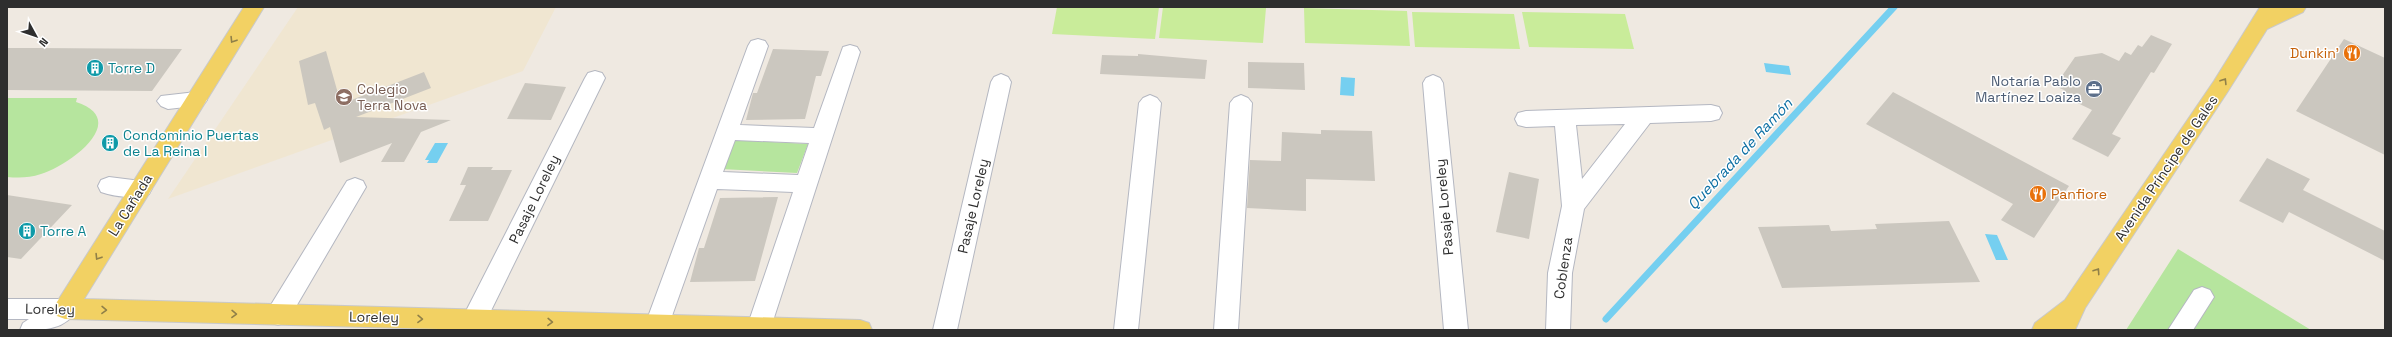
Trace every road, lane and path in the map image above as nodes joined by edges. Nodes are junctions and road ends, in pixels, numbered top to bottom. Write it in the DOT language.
graph roads {
  1 [pos="254,7"];
  2 [pos="2296,7"];
  3 [pos="2264,15"];
  4 [pos="758,46"];
  5 [pos="850,52"];
  6 [pos="595,78"];
  7 [pos="1001,82"];
  8 [pos="1433,83"];
  9 [pos="196,100"];
  10 [pos="168,101"];
  11 [pos="1150,103"];
  12 [pos="1241,103"];
  13 [pos="1710,113"];
  14 [pos="1643,116"];
  15 [pos="1565,118"];
  16 [pos="1526,119"];
  17 [pos="727,132"];
  18 [pos="823,136"];
  19 [pos="710,180"];
  20 [pos="807,184"];
  21 [pos="109,186"];
  22 [pos="355,187"];
  23 [pos="141,188"];
  24 [pos="1573,206"];
  25 [pos="2202,297"];
  26 [pos="2075,304"];
  27 [pos="7,309"];
  28 [pos="278,315"];
  29 [pos="64,320"];
  30 [pos="486,323"];
  31 [pos="657,325"];
  32 [pos="760,327"];
  33 [pos="32,330"];
  34 [pos="860,330"];
  35 [pos="944,330"];
  36 [pos="1126,330"];
  37 [pos="1226,330"];
  38 [pos="1456,330"];
  39 [pos="1558,330"];
  40 [pos="2044,330"];
  41 [pos="2063,330"];
  42 [pos="2180,330"];
  1 -- 9 [label="main road, La Cañada, one-way"];
  2 -- 3 [label="main road"];
  26 -- 3 [label="main road, Avenida Príncipe de Gales, one-way"];
  4 -- 17 [label="street"];
  5 -- 18 [label="street"];
  6 -- 30 [label="street, Pasaje Loreley"];
  7 -- 35 [label="street, Pasaje Loreley"];
  8 -- 38 [label="street, Pasaje Loreley"];
  9 -- 10 [label="street"];
  9 -- 23 [label="main road, La Cañada"];
  11 -- 36 [label="street"];
  12 -- 37 [label="street"];
  13 -- 14 [label="street"];
  14 -- 15 [label="street"];
  14 -- 24 [label="street, Coblenza"];
  15 -- 16 [label="street"];
  15 -- 24 [label="street, Coblenza"];
  17 -- 18 [label="street"];
  17 -- 19 [label="street"];
  18 -- 20 [label="street"];
  19 -- 20 [label="street"];
  19 -- 31 [label="street"];
  20 -- 32 [label="street"];
  21 -- 23 [label="street"];
  22 -- 28 [label="street"];
  23 -- 29 [label="main road, La Cañada, one-way"];
  24 -- 39 [label="street, Coblenza"];
  25 -- 42 [label="street"];
  26 -- 40 [label="main road"];
  26 -- 41 [label="main road, Avenida Príncipe de Gales"];
  27 -- 29 [label="street, Loreley"];
  29 -- 28 [label="main road, Loreley, one-way"];
  28 -- 30 [label="main road, Loreley, one-way"];
  29 -- 33 [label="street, La Cañada"];
  30 -- 31 [label="main road, Loreley, one-way"];
  31 -- 32 [label="main road, Loreley"];
  32 -- 34 [label="main road, Loreley"];
}
